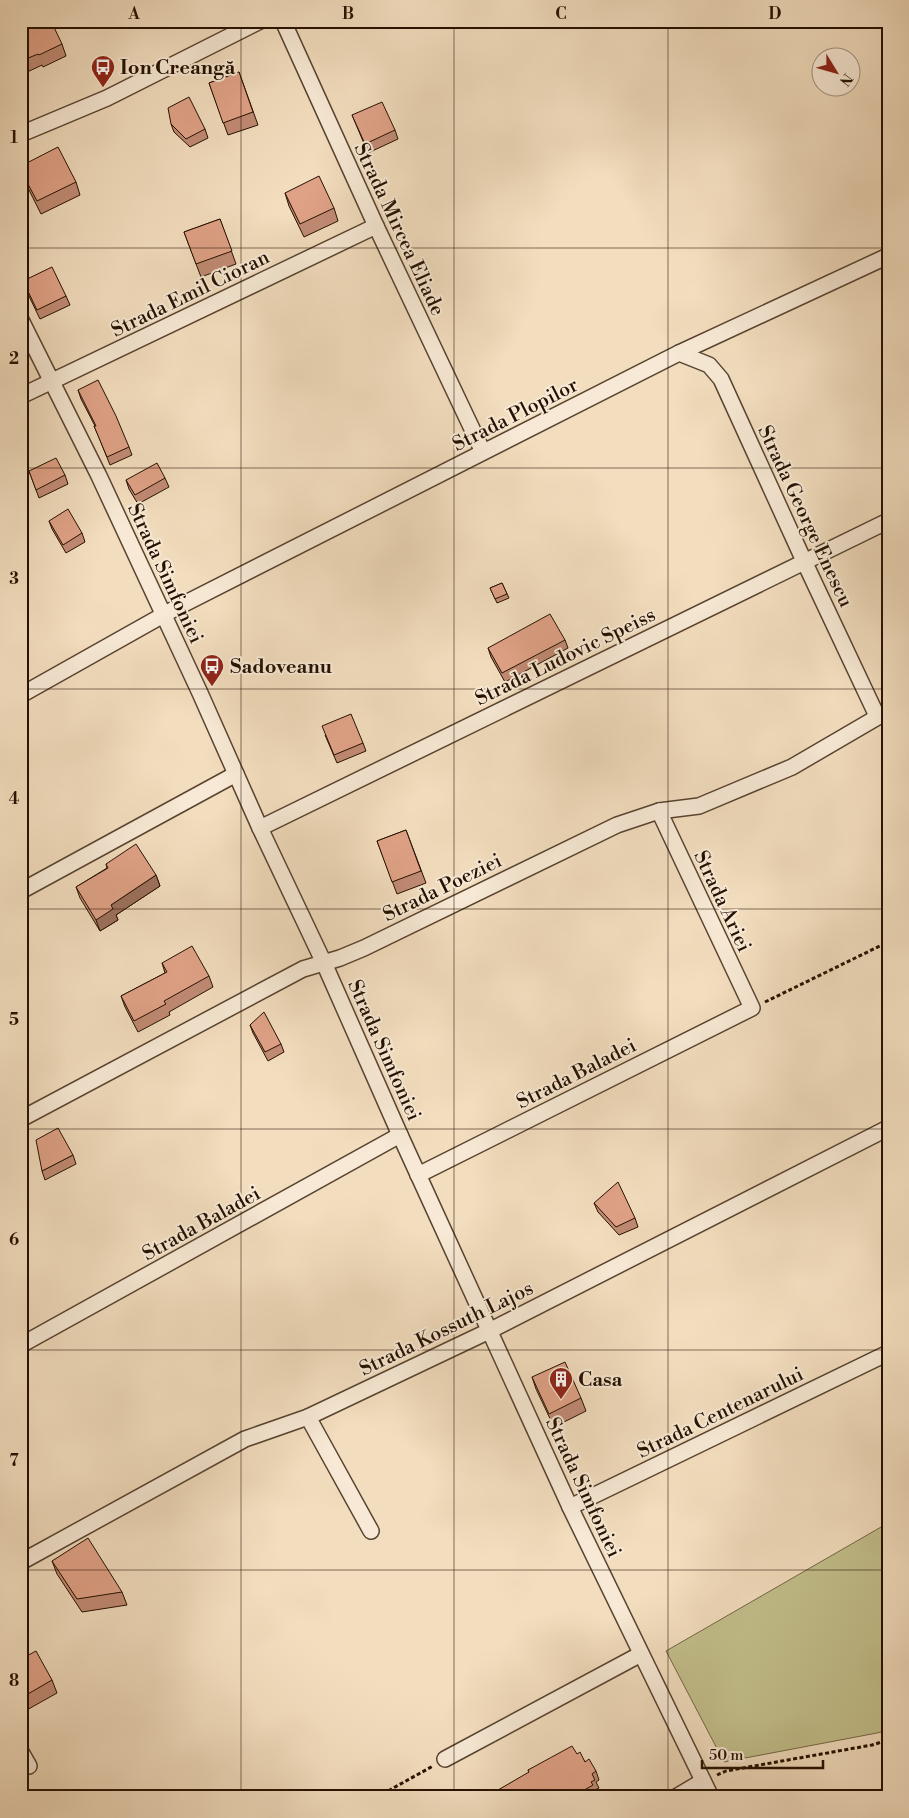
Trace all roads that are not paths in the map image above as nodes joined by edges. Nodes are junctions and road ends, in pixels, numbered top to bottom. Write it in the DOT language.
graph roads {
  1 [pos="260,21"];
  2 [pos="283,21"];
  3 [pos="21,134"];
  4 [pos="376,226"];
  5 [pos="888,256"];
  6 [pos="21,320"];
  7 [pos="679,353"];
  8 [pos="52,382"];
  9 [pos="21,396"];
  10 [pos="483,452"];
  11 [pos="888,520"];
  12 [pos="804,561"];
  13 [pos="163,614"];
  14 [pos="21,695"];
  15 [pos="882,714"];
  16 [pos="236,774"];
  17 [pos="659,811"];
  18 [pos="260,828"];
  19 [pos="21,891"];
  20 [pos="324,963"];
  21 [pos="752,1008"];
  22 [pos="21,1119"];
  23 [pos="888,1128"];
  24 [pos="400,1135"];
  25 [pos="418,1175"];
  26 [pos="489,1330"];
  27 [pos="21,1345"];
  28 [pos="888,1353"];
  29 [pos="308,1417"];
  30 [pos="570,1507"];
  31 [pos="371,1530"];
  32 [pos="21,1562"];
  33 [pos="641,1654"];
  34 [pos="21,1752"];
  35 [pos="445,1760"];
  36 [pos="29,1766"];
  37 [pos="703,1781"];
  38 [pos="676,1797"];
  39 [pos="711,1797"];
  1 -- 3 [label="street"];
  2 -- 4 [label="street, Strada Mircea Eliade"];
  4 -- 8 [label="street, Strada Emil Cioran"];
  4 -- 10 [label="street, Strada Mircea Eliade"];
  5 -- 7 [label="street, Strada Plopilor"];
  6 -- 8 [label="street, Strada Simfoniei"];
  7 -- 10 [label="street, Strada Plopilor"];
  7 -- 12 [label="street, Strada George Enescu"];
  8 -- 9 [label="street, Strada Emil Cioran"];
  8 -- 13 [label="street, Strada Simfoniei"];
  10 -- 13 [label="street, Strada Plopilor"];
  11 -- 12 [label="street, Strada Ludovic Speiss"];
  12 -- 15 [label="street, Strada George Enescu"];
  12 -- 18 [label="street, Strada Ludovic Speiss"];
  13 -- 14 [label="street, Strada Plopilor"];
  13 -- 16 [label="street, Strada Simfoniei"];
  15 -- 17 [label="street, Strada Poeziei"];
  16 -- 18 [label="street, Strada Simfoniei"];
  16 -- 19 [label="street"];
  17 -- 20 [label="street, Strada Poeziei"];
  17 -- 21 [label="street, Strada Ariei"];
  18 -- 20 [label="street, Strada Simfoniei"];
  20 -- 22 [label="street, Strada Poeziei"];
  20 -- 24 [label="street, Strada Simfoniei"];
  21 -- 25 [label="street, Strada Baladei"];
  23 -- 26 [label="street, Strada Kossuth Lajos"];
  24 -- 25 [label="street, Strada Simfoniei"];
  24 -- 27 [label="street, Strada Baladei"];
  25 -- 26 [label="street, Strada Simfoniei"];
  26 -- 29 [label="street, Strada Kossuth Lajos"];
  26 -- 30 [label="street, Strada Simfoniei"];
  28 -- 30 [label="street, Strada Centenarului"];
  29 -- 31 [label="street"];
  29 -- 32 [label="street, Strada Kossuth Lajos"];
  30 -- 33 [label="street, Strada Simfoniei"];
  33 -- 35 [label="street"];
  33 -- 37 [label="street, Strada Simfoniei"];
  34 -- 36 [label="street"];
  37 -- 38 [label="street"];
  37 -- 39 [label="street, Strada Simfoniei"];
}
